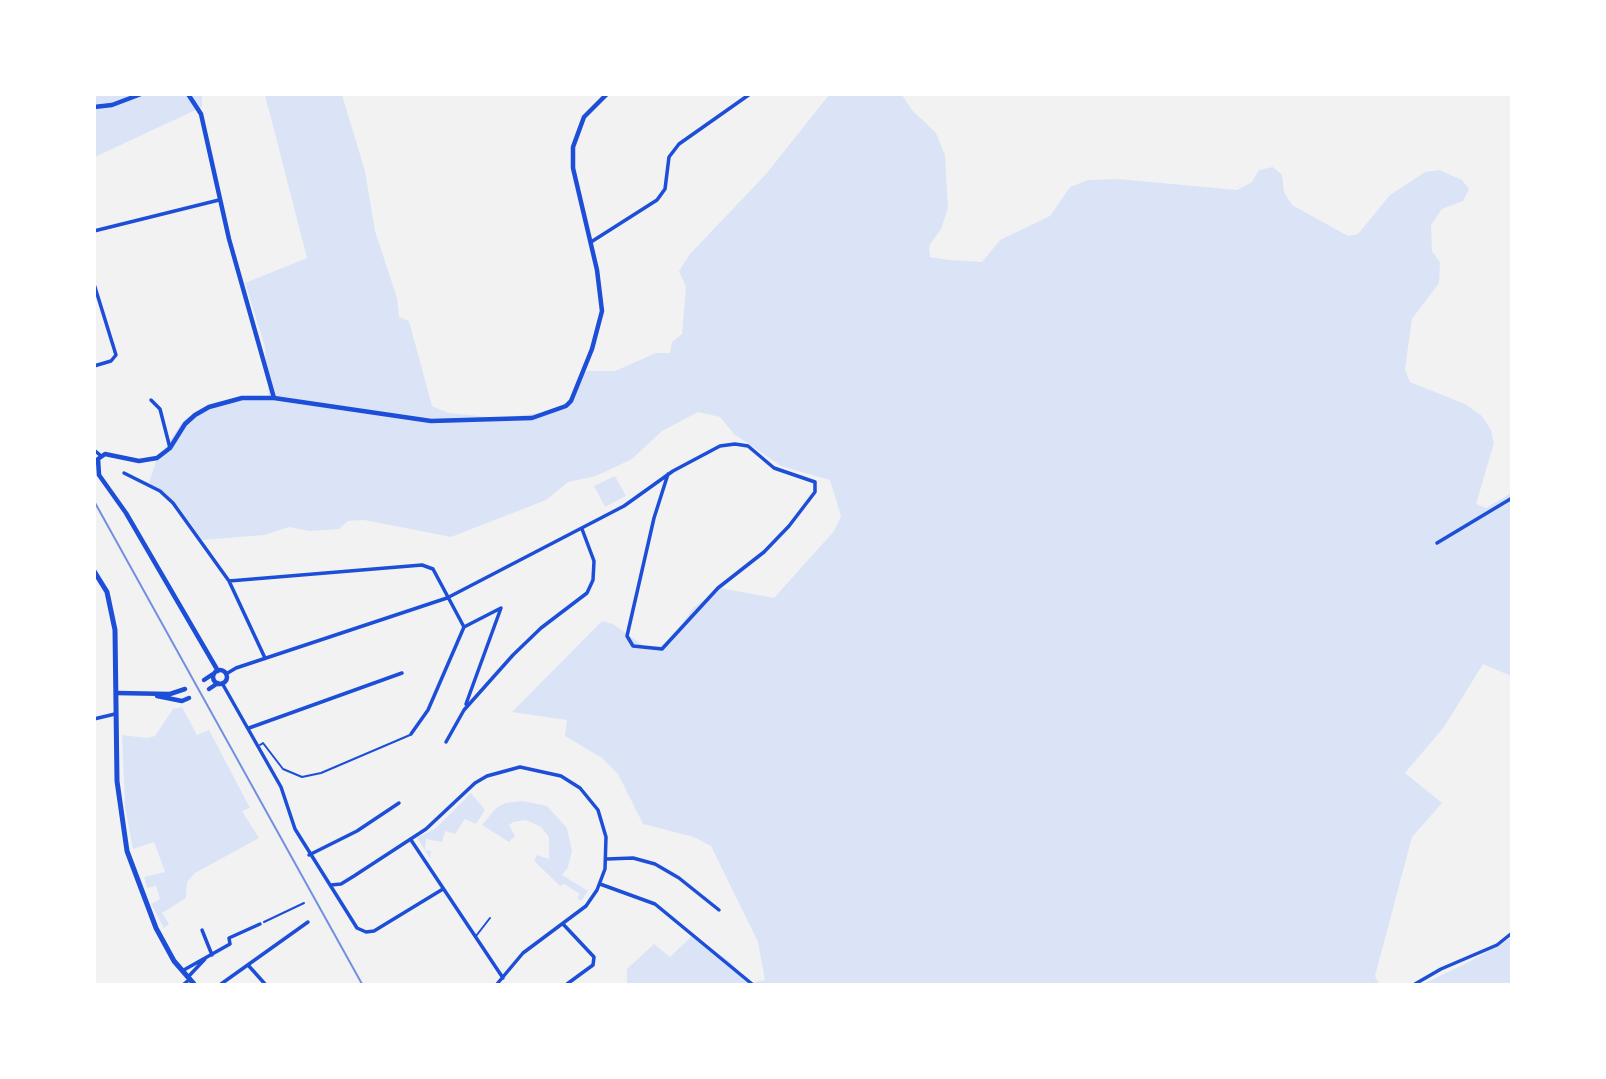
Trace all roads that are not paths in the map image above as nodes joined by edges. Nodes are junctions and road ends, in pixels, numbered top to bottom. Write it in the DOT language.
graph roads {
  1 [pos="141,94"];
  2 [pos="607,94"];
  3 [pos="750,94"];
  4 [pos="191,96"];
  5 [pos="94,107"];
  6 [pos="219,200"];
  7 [pos="94,231"];
  8 [pos="591,242"];
  9 [pos="94,284"];
  10 [pos="94,366"];
  11 [pos="274,398"];
  12 [pos="151,400"];
  13 [pos="170,448"];
  14 [pos="94,450"];
  15 [pos="100,456"];
  16 [pos="124,473"];
  17 [pos="668,474"];
  18 [pos="1511,498"];
  19 [pos="582,529"];
  20 [pos="1437,543"];
  21 [pos="94,571"];
  22 [pos="229,581"];
  23 [pos="447,598"];
  24 [pos="464,627"];
  25 [pos="265,658"];
  26 [pos="216,672"];
  27 [pos="402,673"];
  28 [pos="226,674"];
  29 [pos="204,680"];
  30 [pos="220,683"];
  31 [pos="185,689"];
  32 [pos="209,689"];
  33 [pos="116,693"];
  34 [pos="153,694"];
  35 [pos="189,698"];
  36 [pos="464,710"];
  37 [pos="116,714"];
  38 [pos="94,719"];
  39 [pos="248,729"];
  40 [pos="411,734"];
  41 [pos="446,742"];
  42 [pos="258,745"];
  43 [pos="399,803"];
  44 [pos="410,839"];
  45 [pos="309,855"];
  46 [pos="607,859"];
  47 [pos="600,884"];
  48 [pos="331,885"];
  49 [pos="443,889"];
  50 [pos="719,910"];
  51 [pos="490,918"];
  52 [pos="307,922"];
  53 [pos="260,924"];
  54 [pos="563,924"];
  55 [pos="202,930"];
  56 [pos="1511,933"];
  57 [pos="476,937"];
  58 [pos="212,955"];
  59 [pos="205,959"];
  60 [pos="248,965"];
  61 [pos="182,971"];
  62 [pos="503,978"];
  63 [pos="191,980"];
  64 [pos="184,985"];
  65 [pos="221,985"];
  66 [pos="265,985"];
  67 [pos="497,985"];
  68 [pos="567,985"];
  69 [pos="752,985"];
  70 [pos="1415,985"];
  1 -- 5 [label="street"];
  2 -- 8 [label="street"];
  3 -- 8 [label="street"];
  4 -- 6 [label="street"];
  6 -- 7 [label="street"];
  6 -- 11 [label="street"];
  8 -- 11 [label="street"];
  9 -- 10 [label="street"];
  11 -- 13 [label="street"];
  12 -- 13 [label="street"];
  13 -- 15 [label="street"];
  14 -- 15 [label="street"];
  15 -- 26 [label="street"];
  16 -- 22 [label="street"];
  17 -- 17 [label="street"];
  17 -- 19 [label="street"];
  18 -- 20 [label="street"];
  19 -- 23 [label="street"];
  19 -- 36 [label="street"];
  21 -- 33 [label="main road"];
  22 -- 23 [label="street"];
  22 -- 25 [label="street"];
  23 -- 24 [label="street"];
  23 -- 25 [label="street"];
  24 -- 36 [label="street"];
  24 -- 40 [label="street"];
  25 -- 28 [label="street"];
  26 -- 28 [label="street"];
  26 -- 29 [label="street"];
  26 -- 30 [label="street"];
  27 -- 39 [label="street"];
  28 -- 30 [label="street"];
  30 -- 32 [label="street"];
  30 -- 39 [label="street"];
  31 -- 34 [label="street"];
  33 -- 34 [label="street"];
  33 -- 37 [label="main road"];
  34 -- 35 [label="street"];
  36 -- 41 [label="street"];
  37 -- 38 [label="street"];
  37 -- 61 [label="main road"];
  39 -- 42 [label="street"];
  40 -- 42 [label="lane"];
  42 -- 45 [label="street"];
  43 -- 45 [label="street"];
  44 -- 46 [label="street"];
  44 -- 48 [label="street"];
  44 -- 49 [label="street"];
  45 -- 48 [label="street"];
  46 -- 47 [label="street"];
  46 -- 50 [label="street"];
  47 -- 54 [label="street"];
  47 -- 69 [label="street"];
  48 -- 49 [label="street"];
  49 -- 57 [label="street"];
  51 -- 57 [label="lane"];
  52 -- 60 [label="street"];
  53 -- 58 [label="street"];
  54 -- 62 [label="street"];
  54 -- 68 [label="street"];
  55 -- 58 [label="street"];
  56 -- 70 [label="street"];
  57 -- 62 [label="street"];
  58 -- 59 [label="street"];
  59 -- 61 [label="street"];
  59 -- 63 [label="street"];
  60 -- 65 [label="street"];
  60 -- 66 [label="street"];
  61 -- 63 [label="main road"];
  62 -- 67 [label="street"];
  63 -- 64 [label="street"];
}
